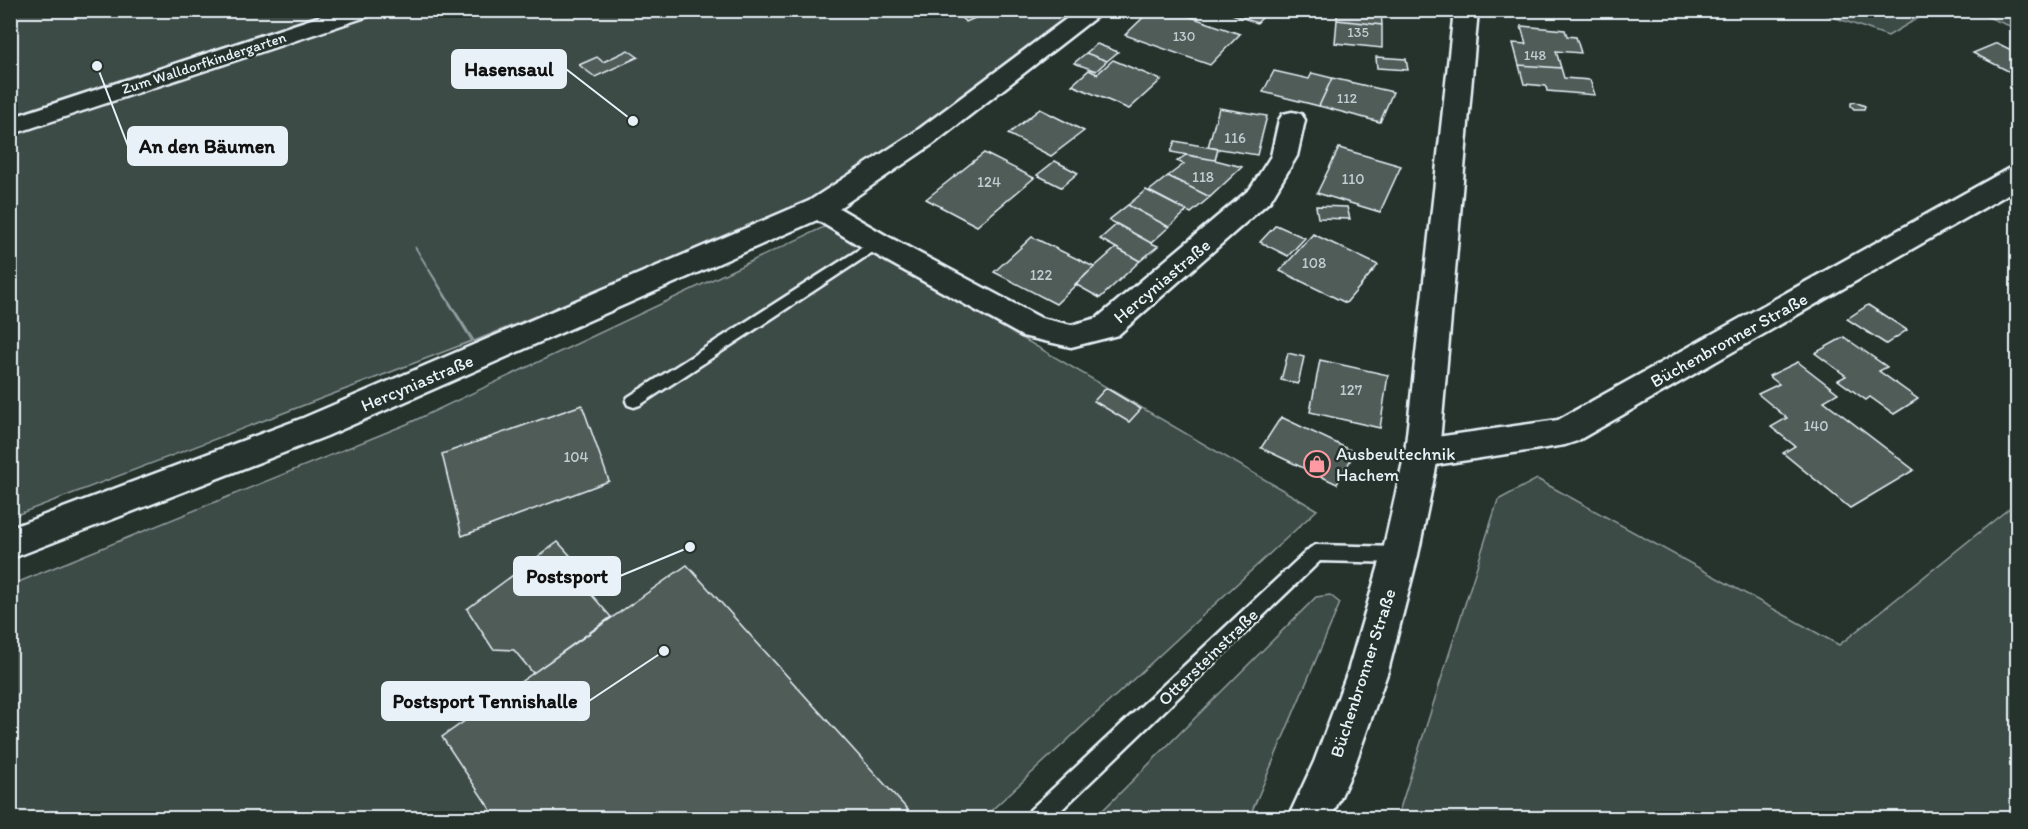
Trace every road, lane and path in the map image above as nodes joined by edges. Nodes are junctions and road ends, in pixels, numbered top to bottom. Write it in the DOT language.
graph roads {
  1 [pos="364,10"];
  2 [pos="1094,10"];
  3 [pos="1466,10"];
  4 [pos="1292,120"];
  5 [pos="10,127"];
  6 [pos="2018,175"];
  7 [pos="819,208"];
  8 [pos="877,243"];
  9 [pos="634,401"];
  10 [pos="1422,453"];
  11 [pos="10,544"];
  12 [pos="1400,555"];
  13 [pos="1038,819"];
  14 [pos="1310,819"];
  1 -- 5 [label="street, Zum Walldorfkindergarten"];
  2 -- 7 [label="street, Hercyniastraße"];
  3 -- 10 [label="street, Büchenbronner Straße"];
  4 -- 8 [label="street, Hercyniastraße"];
  6 -- 10 [label="street, Büchenbronner Straße"];
  7 -- 8 [label="street, Hercyniastraße"];
  7 -- 11 [label="street, Hercyniastraße"];
  8 -- 9 [label="lane"];
  10 -- 12 [label="street, Büchenbronner Straße"];
  12 -- 13 [label="lane, Ottersteinstraße"];
  12 -- 14 [label="street, Büchenbronner Straße"];
}
